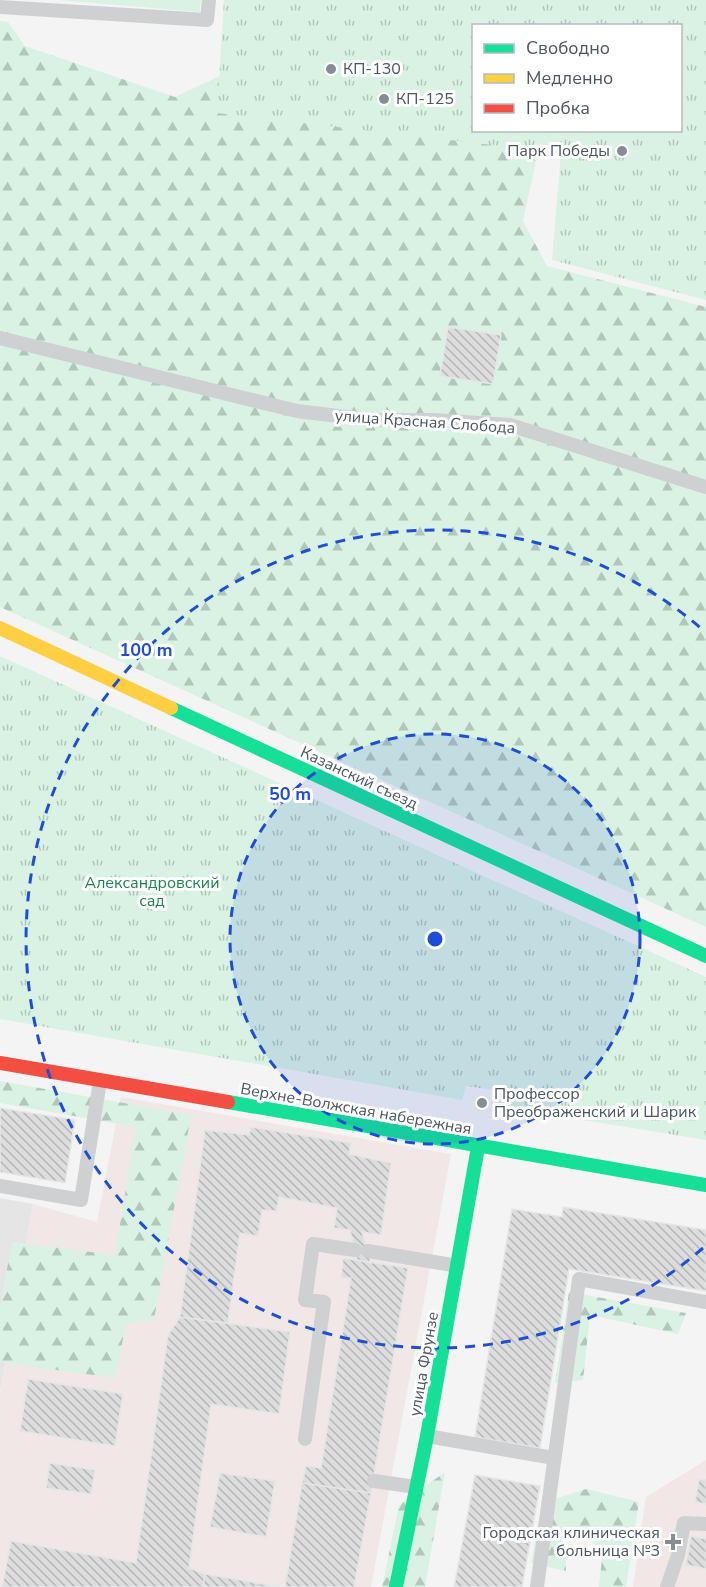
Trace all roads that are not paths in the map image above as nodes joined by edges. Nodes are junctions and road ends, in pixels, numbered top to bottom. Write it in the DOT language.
graph roads {
  1 [pos="209,0"];
  2 [pos="0,7"];
  3 [pos="0,338"];
  4 [pos="706,488"];
  5 [pos="0,628"];
  6 [pos="706,956"];
  7 [pos="0,1063"];
  8 [pos="100,1081"];
  9 [pos="478,1147"];
  10 [pos="706,1185"];
  11 [pos="0,1186"];
  12 [pos="458,1266"];
  13 [pos="706,1302"];
  14 [pos="427,1436"];
  15 [pos="305,1439"];
  16 [pos="554,1458"];
  17 [pos="374,1480"];
  18 [pos="417,1487"];
  19 [pos="706,1524"];
  20 [pos="396,1587"];
  21 [pos="537,1587"];
  22 [pos="667,1587"];
  1 -- 2 [label="lane"];
  3 -- 4 [label="lane, улица Красная Слобода"];
  5 -- 6 [label="street, Казанский съезд"];
  7 -- 8 [label="street, Верхне-Волжская набережная"];
  8 -- 9 [label="street, Верхне-Волжская набережная"];
  8 -- 11 [label="lane"];
  9 -- 10 [label="street, Верхне-Волжская набережная"];
  9 -- 12 [label="street, улица Фрунзе"];
  12 -- 14 [label="street, улица Фрунзе"];
  12 -- 15 [label="lane"];
  13 -- 16 [label="lane"];
  14 -- 16 [label="lane"];
  14 -- 18 [label="street, улица Фрунзе"];
  16 -- 21 [label="lane"];
  17 -- 18 [label="lane"];
  18 -- 20 [label="street, улица Фрунзе"];
  19 -- 22 [label="lane"];
}
